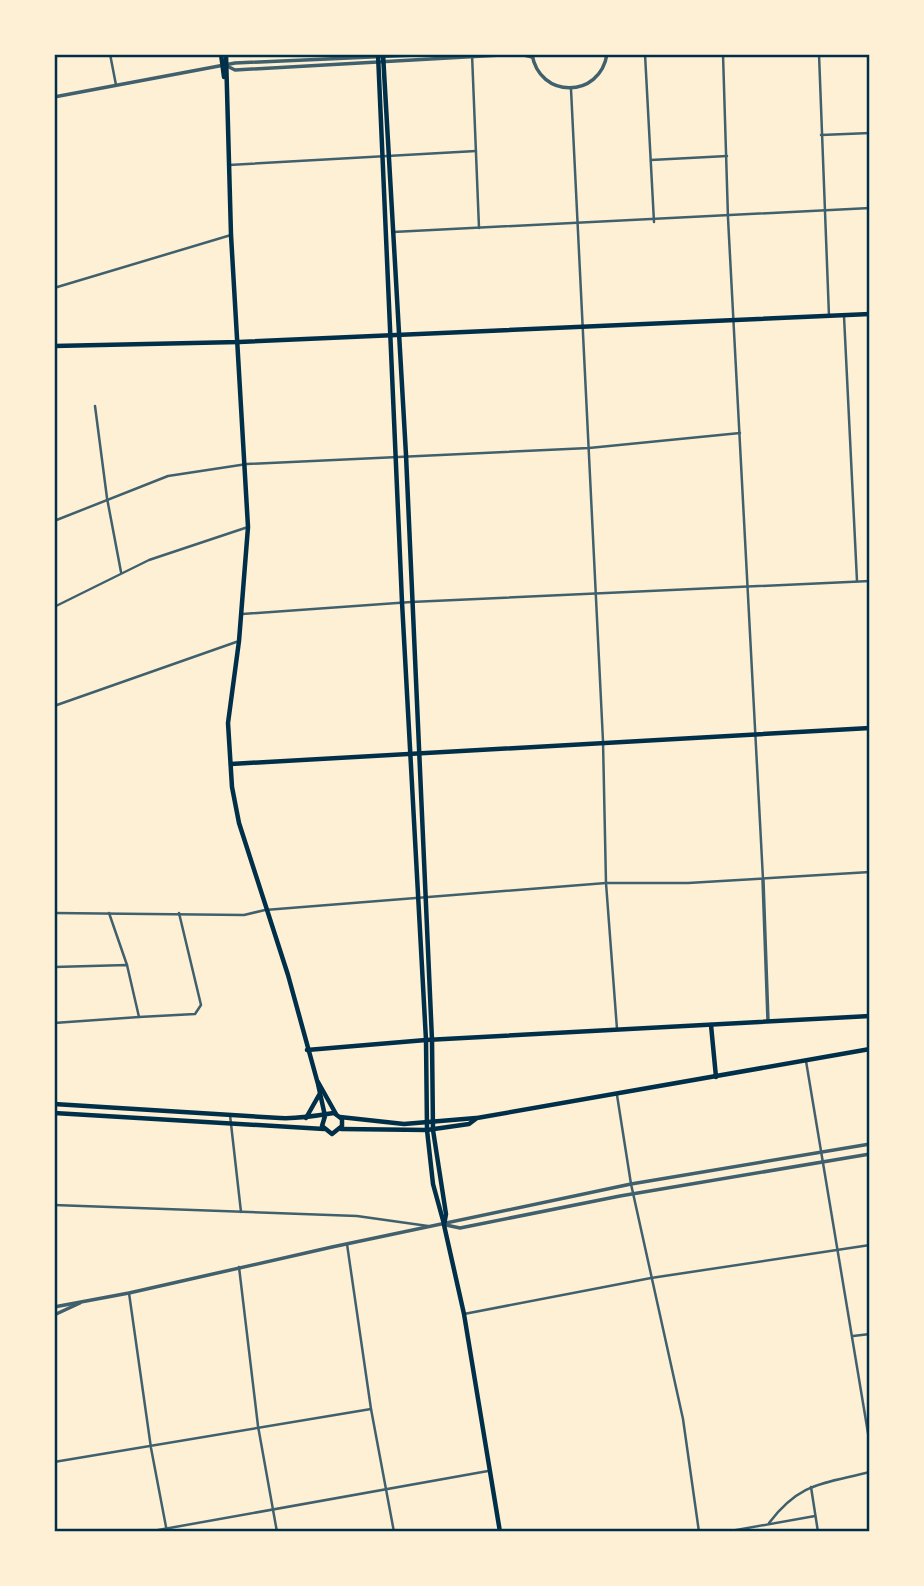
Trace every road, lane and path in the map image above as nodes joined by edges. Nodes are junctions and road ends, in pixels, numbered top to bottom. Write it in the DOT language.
graph roads {
  1 [pos="110,54"];
  2 [pos="223,54"];
  3 [pos="439,54"];
  4 [pos="608,54"];
  5 [pos="645,54"];
  6 [pos="723,54"];
  7 [pos="819,54"];
  8 [pos="472,56"];
  9 [pos="532,56"];
  10 [pos="304,57"];
  11 [pos="381,58"];
  12 [pos="226,67"];
  13 [pos="116,85"];
  14 [pos="571,89"];
  15 [pos="54,97"];
  16 [pos="870,133"];
  17 [pos="821,135"];
  18 [pos="476,151"];
  19 [pos="381,156"];
  20 [pos="390,156"];
  21 [pos="727,156"];
  22 [pos="651,160"];
  23 [pos="229,165"];
  24 [pos="870,208"];
  25 [pos="824,211"];
  26 [pos="728,218"];
  27 [pos="654,222"];
  28 [pos="576,223"];
  29 [pos="479,228"];
  30 [pos="393,232"];
  31 [pos="232,235"];
  32 [pos="54,288"];
  33 [pos="870,314"];
  34 [pos="829,316"];
  35 [pos="844,316"];
  36 [pos="734,322"];
  37 [pos="583,328"];
  38 [pos="398,333"];
  39 [pos="390,334"];
  40 [pos="239,342"];
  41 [pos="54,345"];
  42 [pos="95,406"];
  43 [pos="740,433"];
  44 [pos="589,448"];
  45 [pos="406,455"];
  46 [pos="397,456"];
  47 [pos="247,464"];
  48 [pos="107,498"];
  49 [pos="54,521"];
  50 [pos="248,527"];
  51 [pos="121,574"];
  52 [pos="857,581"];
  53 [pos="870,581"];
  54 [pos="748,589"];
  55 [pos="597,593"];
  56 [pos="402,602"];
  57 [pos="411,602"];
  58 [pos="54,607"];
  59 [pos="242,614"];
  60 [pos="239,641"];
  61 [pos="54,706"];
  62 [pos="870,728"];
  63 [pos="755,733"];
  64 [pos="603,741"];
  65 [pos="411,751"];
  66 [pos="419,751"];
  67 [pos="230,764"];
  68 [pos="870,872"];
  69 [pos="763,880"];
  70 [pos="606,883"];
  71 [pos="424,896"];
  72 [pos="416,897"];
  73 [pos="265,910"];
  74 [pos="54,913"];
  75 [pos="109,913"];
  76 [pos="179,913"];
  77 [pos="127,965"];
  78 [pos="54,967"];
  79 [pos="870,1016"];
  80 [pos="139,1017"];
  81 [pos="768,1021"];
  82 [pos="54,1023"];
  83 [pos="711,1025"];
  84 [pos="617,1029"];
  85 [pos="429,1040"];
  86 [pos="870,1049"];
  87 [pos="307,1050"];
  88 [pos="806,1061"];
  89 [pos="716,1077"];
  90 [pos="317,1081"];
  91 [pos="617,1095"];
  92 [pos="54,1104"];
  93 [pos="54,1113"];
  94 [pos="230,1115"];
  95 [pos="325,1116"];
  96 [pos="338,1116"];
  97 [pos="477,1118"];
  98 [pos="306,1119"];
  99 [pos="231,1122"];
  100 [pos="426,1123"];
  101 [pos="433,1123"];
  102 [pos="324,1129"];
  103 [pos="341,1129"];
  104 [pos="430,1130"];
  105 [pos="870,1144"];
  106 [pos="822,1150"];
  107 [pos="870,1154"];
  108 [pos="824,1161"];
  109 [pos="631,1184"];
  110 [pos="633,1194"];
  111 [pos="54,1205"];
  112 [pos="241,1213"];
  113 [pos="444,1225"];
  114 [pos="431,1226"];
  115 [pos="347,1244"];
  116 [pos="870,1245"];
  117 [pos="837,1249"];
  118 [pos="239,1267"];
  119 [pos="651,1278"];
  120 [pos="129,1293"];
  121 [pos="81,1302"];
  122 [pos="54,1307"];
  123 [pos="464,1314"];
  124 [pos="54,1315"];
  125 [pos="870,1334"];
  126 [pos="853,1336"];
  127 [pos="371,1409"];
  128 [pos="258,1426"];
  129 [pos="870,1445"];
  130 [pos="150,1448"];
  131 [pos="54,1462"];
  132 [pos="489,1471"];
  133 [pos="870,1472"];
  134 [pos="811,1487"];
  135 [pos="386,1488"];
  136 [pos="272,1508"];
  137 [pos="815,1516"];
  138 [pos="769,1523"];
  139 [pos="167,1530"];
  140 [pos="147,1532"];
  141 [pos="277,1532"];
  142 [pos="394,1532"];
  143 [pos="500,1532"];
  144 [pos="699,1532"];
  145 [pos="725,1532"];
  146 [pos="818,1532"];
  1 -- 13 [label="street"];
  2 -- 12 [label="main road"];
  3 -- 11 [label="street"];
  4 -- 14 [label="street"];
  5 -- 22 [label="street"];
  6 -- 21 [label="street"];
  7 -- 17 [label="street"];
  8 -- 9 [label="street"];
  8 -- 11 [label="street"];
  8 -- 18 [label="street"];
  9 -- 14 [label="street"];
  10 -- 11 [label="street"];
  10 -- 12 [label="street"];
  11 -- 12 [label="street"];
  11 -- 19 [label="main road"];
  11 -- 20 [label="main road"];
  12 -- 13 [label="street"];
  12 -- 23 [label="main road"];
  13 -- 15 [label="street"];
  14 -- 28 [label="street"];
  16 -- 17 [label="street"];
  17 -- 25 [label="street"];
  18 -- 20 [label="street"];
  18 -- 29 [label="street"];
  19 -- 20 [label="street"];
  19 -- 23 [label="street"];
  19 -- 39 [label="main road"];
  20 -- 30 [label="main road"];
  21 -- 22 [label="street"];
  21 -- 26 [label="street"];
  22 -- 27 [label="street"];
  23 -- 31 [label="main road"];
  24 -- 25 [label="street"];
  25 -- 26 [label="street"];
  25 -- 34 [label="street"];
  26 -- 27 [label="street"];
  26 -- 36 [label="street"];
  27 -- 28 [label="street"];
  28 -- 29 [label="street"];
  28 -- 37 [label="street"];
  29 -- 30 [label="street"];
  30 -- 38 [label="main road"];
  31 -- 32 [label="street"];
  31 -- 40 [label="main road"];
  33 -- 35 [label="main road"];
  34 -- 35 [label="main road"];
  34 -- 36 [label="main road"];
  35 -- 52 [label="street"];
  36 -- 37 [label="main road"];
  36 -- 43 [label="street"];
  37 -- 38 [label="main road"];
  37 -- 44 [label="street"];
  38 -- 39 [label="main road"];
  38 -- 45 [label="main road"];
  39 -- 40 [label="main road"];
  39 -- 46 [label="main road"];
  40 -- 41 [label="main road"];
  40 -- 47 [label="main road"];
  42 -- 48 [label="street"];
  43 -- 44 [label="street"];
  43 -- 54 [label="street"];
  44 -- 45 [label="street"];
  44 -- 55 [label="street"];
  45 -- 46 [label="street"];
  45 -- 57 [label="main road"];
  46 -- 47 [label="street"];
  46 -- 56 [label="main road"];
  47 -- 48 [label="street"];
  47 -- 50 [label="main road"];
  48 -- 49 [label="street"];
  48 -- 51 [label="street"];
  50 -- 51 [label="street"];
  50 -- 59 [label="main road"];
  51 -- 58 [label="street"];
  52 -- 53 [label="street"];
  52 -- 54 [label="street"];
  54 -- 55 [label="street"];
  54 -- 63 [label="street"];
  55 -- 57 [label="street"];
  55 -- 64 [label="street"];
  56 -- 57 [label="street"];
  56 -- 59 [label="street"];
  56 -- 65 [label="main road"];
  57 -- 66 [label="main road"];
  59 -- 60 [label="main road"];
  60 -- 61 [label="street"];
  60 -- 67 [label="main road"];
  62 -- 63 [label="main road"];
  63 -- 64 [label="main road"];
  63 -- 69 [label="street"];
  64 -- 66 [label="main road"];
  64 -- 70 [label="street"];
  65 -- 66 [label="main road"];
  65 -- 67 [label="main road"];
  65 -- 72 [label="main road"];
  66 -- 71 [label="main road"];
  67 -- 73 [label="main road"];
  68 -- 69 [label="street"];
  69 -- 70 [label="street"];
  69 -- 81 [label="street"];
  70 -- 71 [label="street"];
  70 -- 84 [label="street"];
  71 -- 72 [label="street"];
  71 -- 85 [label="main road"];
  72 -- 73 [label="street"];
  72 -- 85 [label="main road"];
  73 -- 76 [label="street"];
  73 -- 87 [label="main road"];
  74 -- 75 [label="street"];
  75 -- 76 [label="street"];
  75 -- 77 [label="street"];
  76 -- 80 [label="street"];
  77 -- 78 [label="street"];
  77 -- 80 [label="street"];
  79 -- 81 [label="main road"];
  80 -- 82 [label="street"];
  81 -- 83 [label="main road"];
  83 -- 84 [label="main road"];
  83 -- 89 [label="main road"];
  84 -- 85 [label="main road"];
  85 -- 87 [label="main road"];
  85 -- 100 [label="main road"];
  85 -- 101 [label="main road"];
  86 -- 88 [label="main road"];
  87 -- 90 [label="main road"];
  88 -- 89 [label="main road"];
  88 -- 106 [label="street"];
  89 -- 91 [label="main road"];
  90 -- 95 [label="main road"];
  90 -- 96 [label="main road"];
  90 -- 98 [label="main road"];
  91 -- 97 [label="main road"];
  91 -- 109 [label="street"];
  92 -- 94 [label="main road"];
  93 -- 99 [label="main road"];
  94 -- 98 [label="main road"];
  94 -- 99 [label="street"];
  95 -- 96 [label="main road"];
  95 -- 98 [label="main road"];
  95 -- 102 [label="main road"];
  96 -- 100 [label="main road"];
  96 -- 103 [label="main road"];
  97 -- 101 [label="main road"];
  97 -- 104 [label="main road"];
  99 -- 102 [label="main road"];
  99 -- 112 [label="street"];
  100 -- 101 [label="main road"];
  100 -- 104 [label="main road"];
  101 -- 104 [label="main road"];
  102 -- 103 [label="main road"];
  103 -- 104 [label="main road"];
  104 -- 113 [label="main road"];
  105 -- 106 [label="street"];
  106 -- 108 [label="street"];
  106 -- 109 [label="street"];
  107 -- 108 [label="street"];
  108 -- 110 [label="street"];
  108 -- 117 [label="street"];
  109 -- 110 [label="street"];
  109 -- 113 [label="street"];
  110 -- 113 [label="street"];
  110 -- 119 [label="street"];
  111 -- 112 [label="street"];
  112 -- 114 [label="street"];
  113 -- 114 [label="street"];
  113 -- 123 [label="main road"];
  114 -- 115 [label="street"];
  115 -- 118 [label="street"];
  115 -- 127 [label="street"];
  116 -- 117 [label="street"];
  117 -- 119 [label="street"];
  117 -- 126 [label="street"];
  118 -- 120 [label="street"];
  118 -- 128 [label="street"];
  119 -- 123 [label="street"];
  119 -- 144 [label="street"];
  120 -- 121 [label="street"];
  120 -- 130 [label="street"];
  121 -- 122 [label="street"];
  121 -- 124 [label="street"];
  123 -- 132 [label="main road"];
  125 -- 126 [label="street"];
  126 -- 129 [label="street"];
  127 -- 128 [label="street"];
  127 -- 135 [label="street"];
  128 -- 130 [label="street"];
  128 -- 136 [label="street"];
  130 -- 131 [label="street"];
  130 -- 139 [label="street"];
  132 -- 135 [label="street"];
  132 -- 143 [label="main road"];
  133 -- 134 [label="street"];
  134 -- 137 [label="street"];
  134 -- 138 [label="street"];
  135 -- 136 [label="street"];
  135 -- 142 [label="street"];
  136 -- 139 [label="street"];
  136 -- 141 [label="street"];
  137 -- 138 [label="street"];
  137 -- 146 [label="street"];
  138 -- 145 [label="street"];
  139 -- 140 [label="street"];
}
